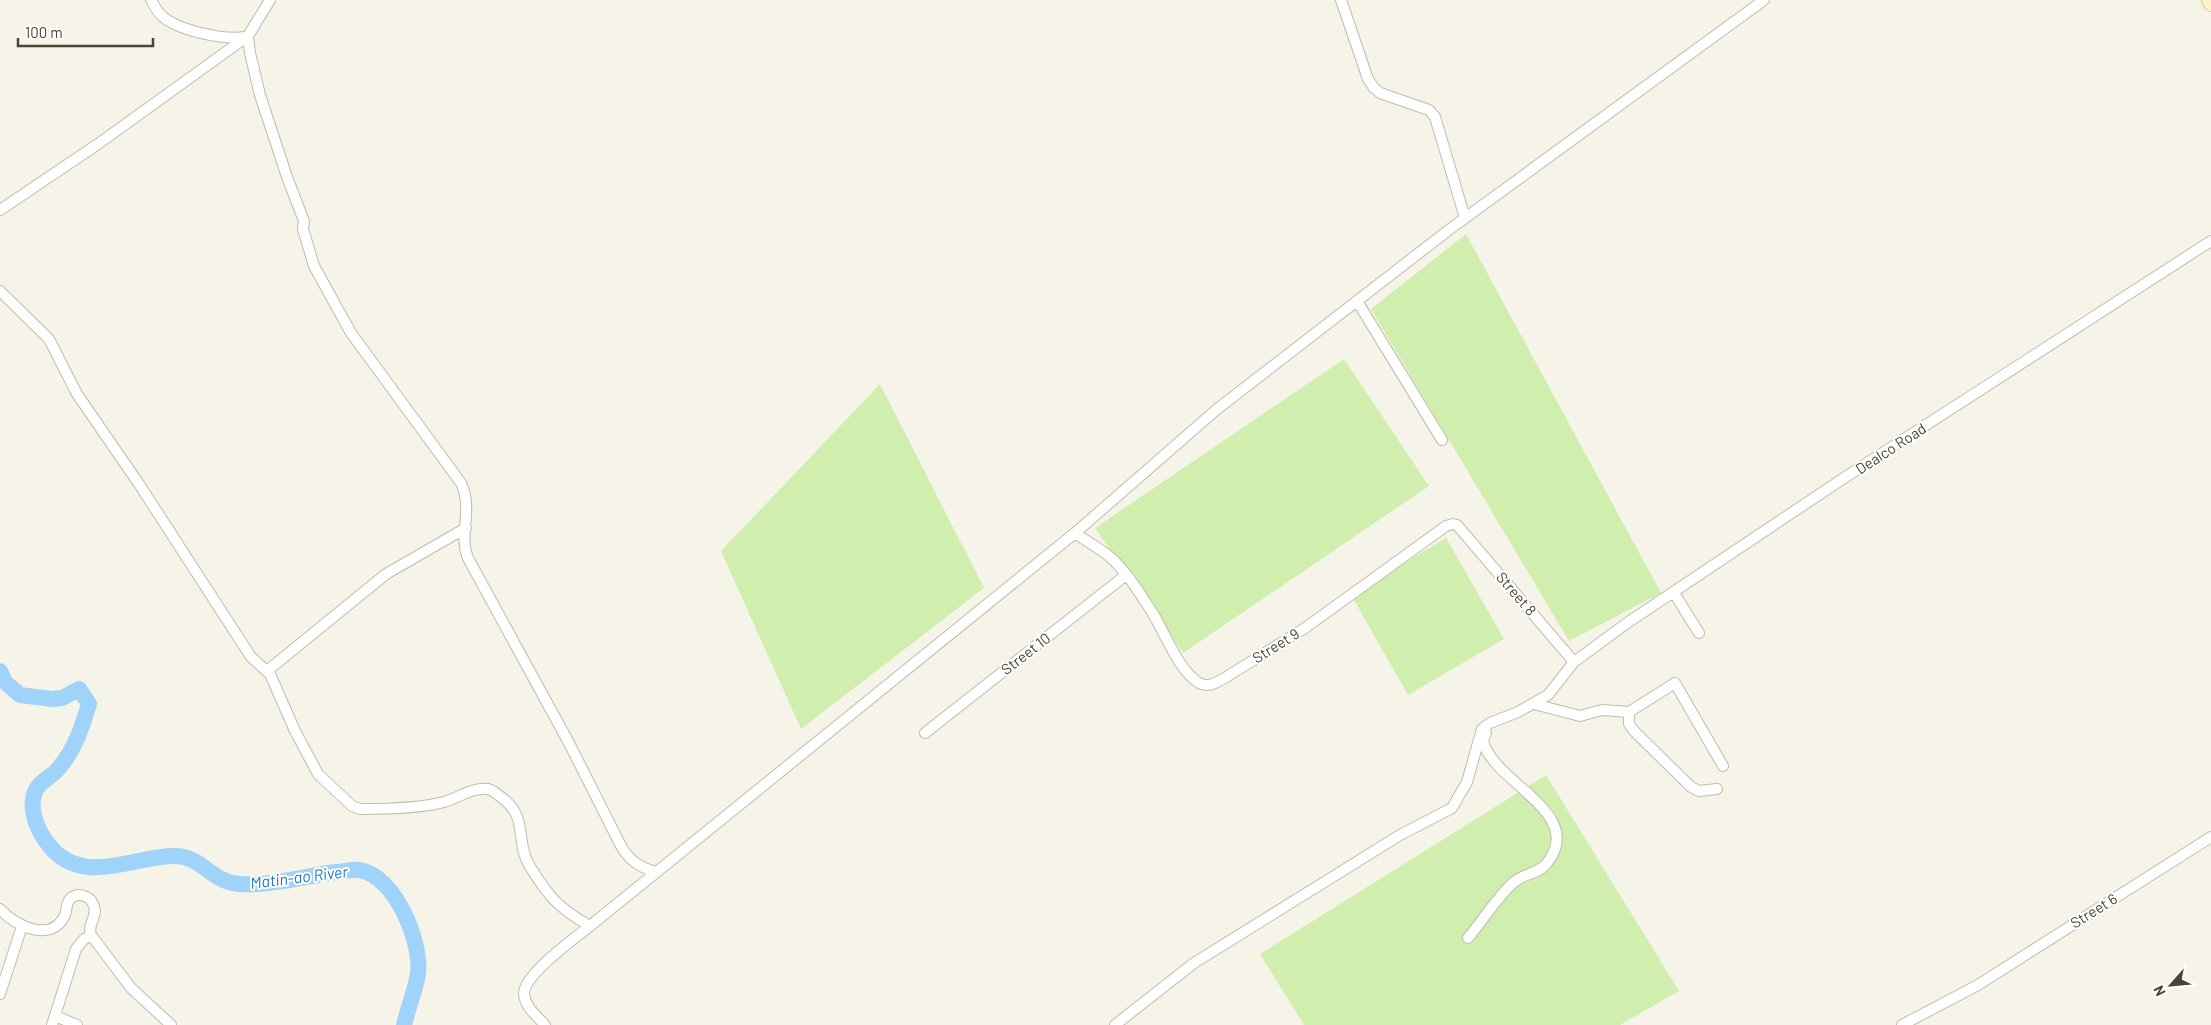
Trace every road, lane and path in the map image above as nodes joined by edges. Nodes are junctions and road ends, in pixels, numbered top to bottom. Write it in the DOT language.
graph roads {
  1 [pos="151,0"];
  2 [pos="270,0"];
  3 [pos="1341,0"];
  4 [pos="1764,0"];
  5 [pos="2209,0"];
  6 [pos="2211,4"];
  7 [pos="248,36"];
  8 [pos="0,210"];
  9 [pos="1465,218"];
  10 [pos="2211,241"];
  11 [pos="0,291"];
  12 [pos="1357,301"];
  13 [pos="1442,440"];
  14 [pos="1457,526"];
  15 [pos="466,528"];
  16 [pos="1075,533"];
  17 [pos="1126,575"];
  18 [pos="1674,593"];
  19 [pos="1699,633"];
  20 [pos="1574,662"];
  21 [pos="267,671"];
  22 [pos="1534,704"];
  23 [pos="1630,712"];
  24 [pos="1490,723"];
  25 [pos="925,733"];
  26 [pos="1723,766"];
  27 [pos="1717,788"];
  28 [pos="2211,837"];
  29 [pos="656,872"];
  30 [pos="0,910"];
  31 [pos="22,926"];
  32 [pos="590,926"];
  33 [pos="91,935"];
  34 [pos="1468,938"];
  35 [pos="0,994"];
  36 [pos="53,1020"];
  37 [pos="77,1025"];
  38 [pos="171,1025"];
  39 [pos="545,1025"];
  40 [pos="1114,1025"];
  41 [pos="1902,1025"];
  1 -- 7 [label="street"];
  2 -- 7 [label="street"];
  3 -- 9 [label="street"];
  4 -- 9 [label="street"];
  5 -- 6 [label="street"];
  7 -- 8 [label="street"];
  7 -- 15 [label="street"];
  9 -- 12 [label="street"];
  10 -- 18 [label="street, Dealco Road"];
  11 -- 21 [label="street"];
  12 -- 13 [label="street"];
  12 -- 16 [label="street"];
  14 -- 17 [label="street, Street 9"];
  14 -- 20 [label="street, Street 8"];
  15 -- 21 [label="street"];
  15 -- 29 [label="street"];
  16 -- 17 [label="street"];
  16 -- 29 [label="street"];
  17 -- 25 [label="street, Street 10"];
  18 -- 19 [label="street"];
  18 -- 20 [label="street, Dealco Road"];
  20 -- 22 [label="street, Dealco Road"];
  21 -- 32 [label="street"];
  22 -- 23 [label="street"];
  22 -- 24 [label="street, Dealco Road"];
  23 -- 26 [label="street"];
  23 -- 27 [label="street"];
  24 -- 34 [label="street"];
  24 -- 40 [label="street"];
  28 -- 41 [label="street, Street 6"];
  29 -- 32 [label="street"];
  30 -- 31 [label="street"];
  31 -- 33 [label="street"];
  31 -- 35 [label="street"];
  32 -- 39 [label="street"];
  33 -- 36 [label="street"];
  33 -- 38 [label="street"];
  36 -- 37 [label="street"];
}
